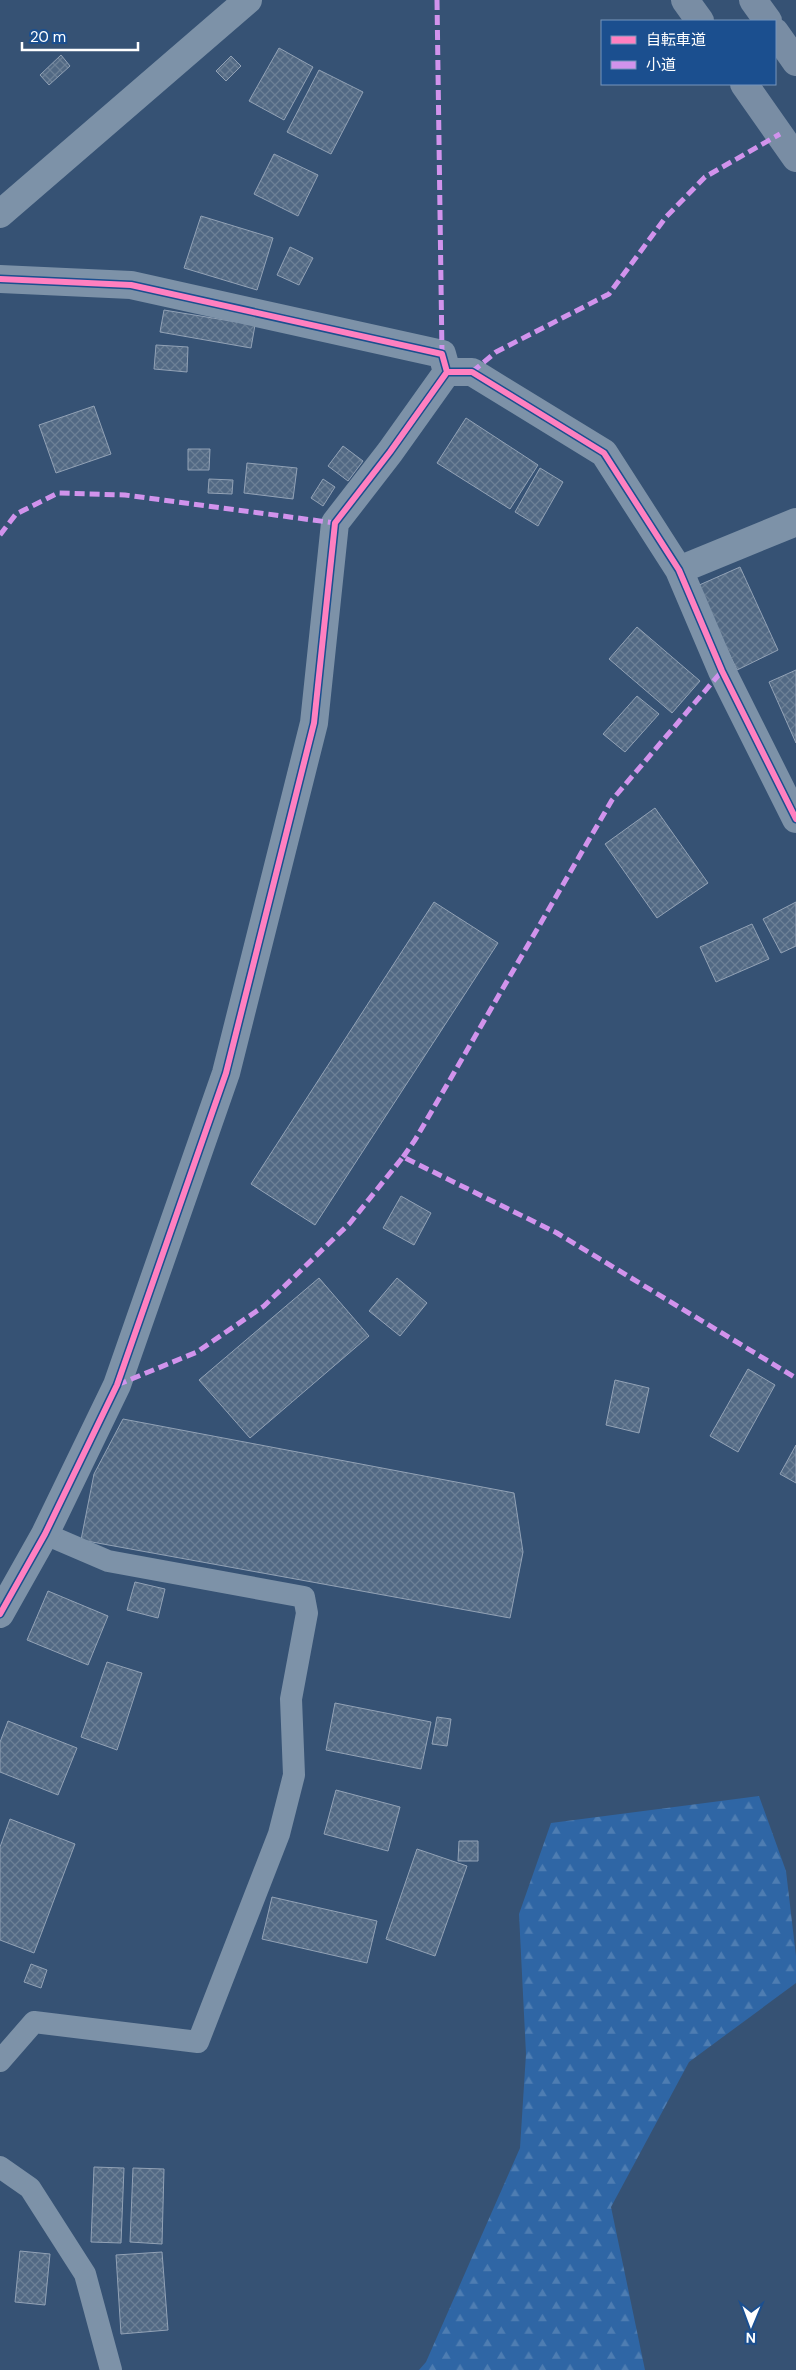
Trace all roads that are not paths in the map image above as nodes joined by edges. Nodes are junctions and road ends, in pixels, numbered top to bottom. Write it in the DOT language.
graph roads {
  1 [pos="248,0"];
  2 [pos="685,0"];
  3 [pos="753,0"];
  4 [pos="699,20"];
  5 [pos="767,20"];
  6 [pos="776,33"];
  7 [pos="796,62"];
  8 [pos="745,85"];
  9 [pos="796,158"];
  10 [pos="0,214"];
  11 [pos="0,279"];
  12 [pos="447,372"];
  13 [pos="796,522"];
  14 [pos="679,570"];
  15 [pos="796,819"];
  16 [pos="45,1534"];
  17 [pos="0,1614"];
  18 [pos="0,2061"];
  19 [pos="0,2167"];
  20 [pos="111,2370"];
  1 -- 10 [label="street"];
  2 -- 4 [label="street"];
  3 -- 5 [label="street"];
  6 -- 7 [label="street"];
  8 -- 9 [label="street"];
  11 -- 12 [label="street"];
  12 -- 14 [label="street"];
  12 -- 16 [label="street"];
  13 -- 14 [label="street"];
  14 -- 15 [label="street"];
  16 -- 17 [label="street"];
  16 -- 18 [label="lane"];
  19 -- 20 [label="lane"];
}
